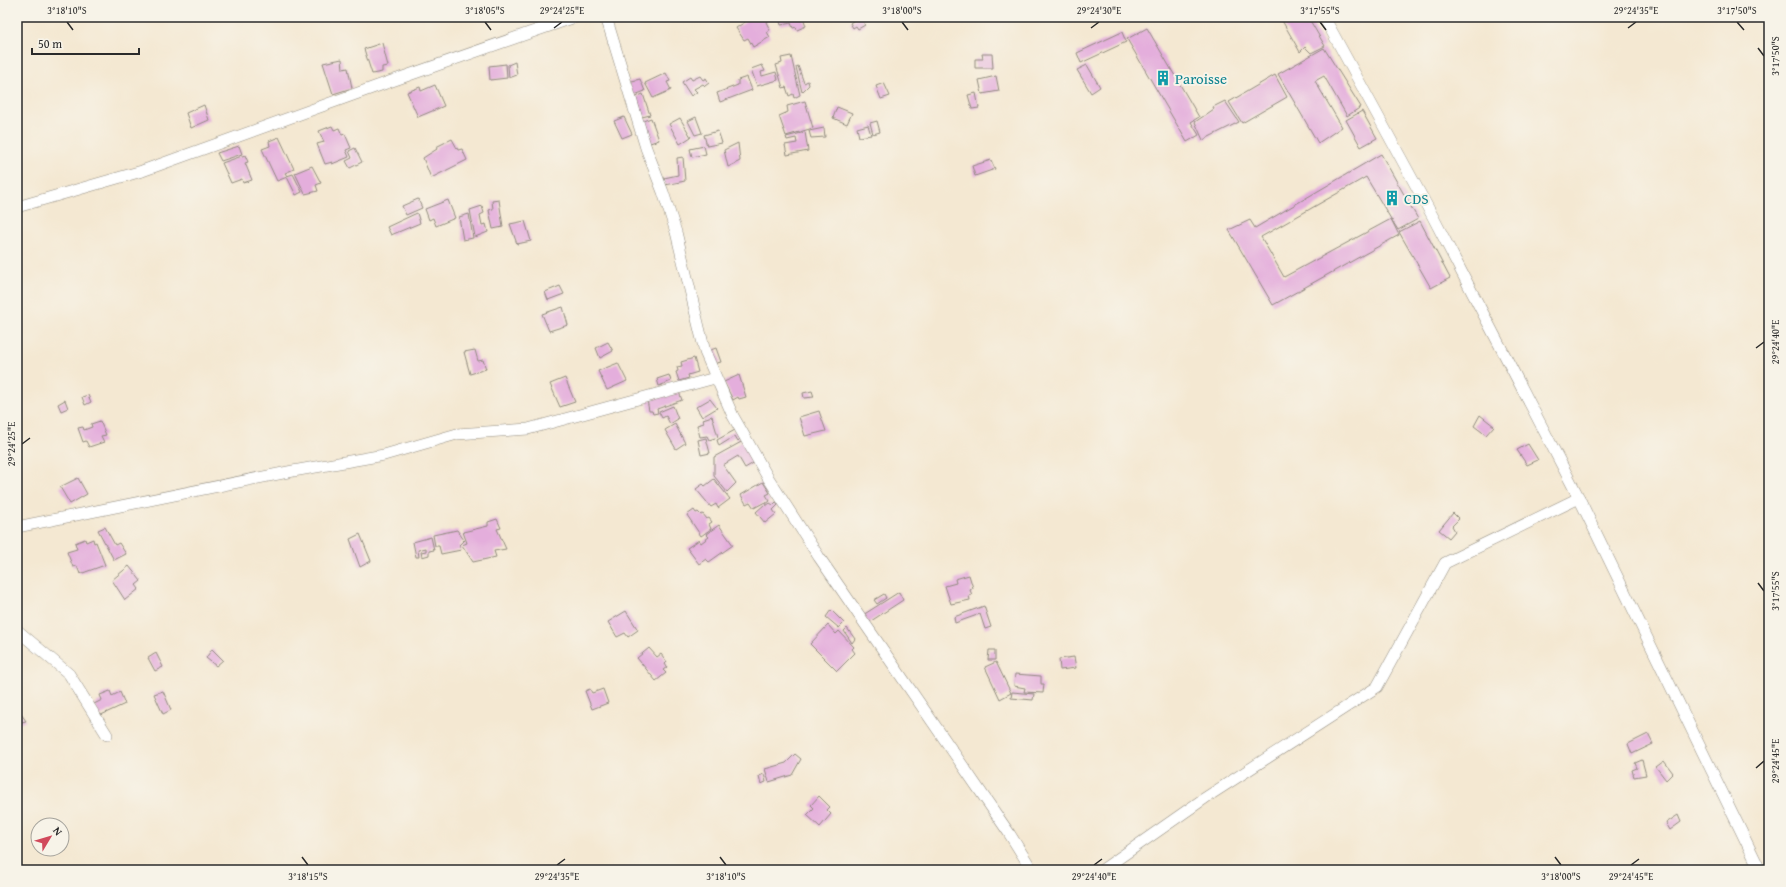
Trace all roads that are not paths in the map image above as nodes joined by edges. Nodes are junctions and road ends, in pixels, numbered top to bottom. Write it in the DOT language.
graph roads {
  1 [pos="575,17"];
  2 [pos="606,17"];
  3 [pos="1324,17"];
  4 [pos="17,207"];
  5 [pos="715,378"];
  6 [pos="1579,498"];
  7 [pos="17,527"];
  8 [pos="17,630"];
  9 [pos="107,735"];
  10 [pos="1032,870"];
  11 [pos="1102,870"];
  12 [pos="1760,870"];
  1 -- 4 [label="street"];
  2 -- 5 [label="street"];
  3 -- 6 [label="street"];
  5 -- 7 [label="street"];
  5 -- 10 [label="street"];
  6 -- 11 [label="street"];
  6 -- 12 [label="street"];
  8 -- 9 [label="street"];
}
